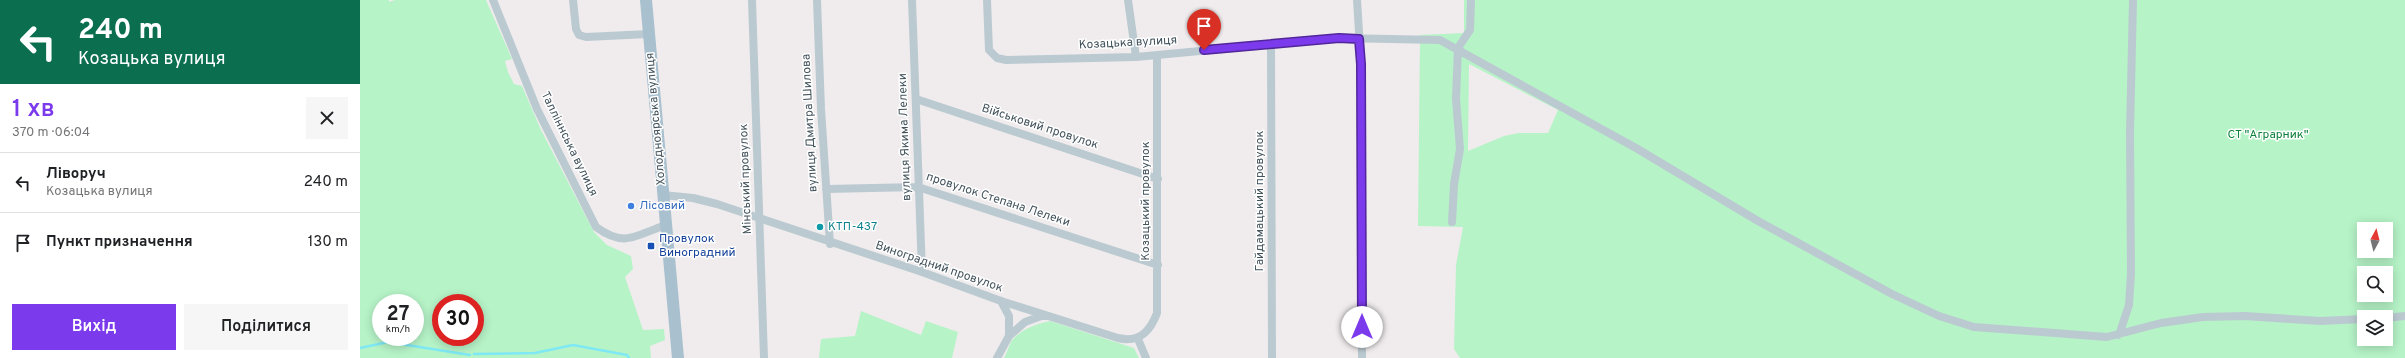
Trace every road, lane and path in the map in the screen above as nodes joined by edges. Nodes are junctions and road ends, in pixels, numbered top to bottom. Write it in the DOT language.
graph roads {
  1 [pos="493,0"];
  2 [pos="573,0"];
  3 [pos="646,0"];
  4 [pos="752,0"];
  5 [pos="817,0"];
  6 [pos="912,0"];
  7 [pos="987,0"];
  8 [pos="1128,0"];
  9 [pos="1357,0"];
  10 [pos="1471,0"];
  11 [pos="2133,0"];
  12 [pos="649,34"];
  13 [pos="1359,39"];
  14 [pos="1271,44"];
  15 [pos="1458,48"];
  16 [pos="1157,56"];
  17 [pos="1136,57"];
  18 [pos="916,99"];
  19 [pos="1158,179"];
  20 [pos="918,187"];
  21 [pos="826,189"];
  22 [pos="663,195"];
  23 [pos="760,218"];
  24 [pos="1452,222"];
  25 [pos="666,225"];
  26 [pos="830,244"];
  27 [pos="1158,265"];
  28 [pos="922,272"];
  29 [pos="1001,301"];
  30 [pos="1044,315"];
  31 [pos="2405,316"];
  32 [pos="2393,317"];
  33 [pos="2357,319"];
  34 [pos="2119,335"];
  35 [pos="1009,336"];
  36 [pos="1138,339"];
  37 [pos="678,358"];
  38 [pos="764,358"];
  39 [pos="997,358"];
  40 [pos="1146,358"];
  41 [pos="1272,358"];
  42 [pos="1362,358"];
  1 -- 25 [label="street, Талліннська вулиця"];
  2 -- 12 [label="street"];
  3 -- 12 [label="main road, Холодноярська вулиця"];
  4 -- 23 [label="street, Мінський провулок"];
  5 -- 21 [label="street, вулиця Дмитра Шилова"];
  6 -- 18 [label="street, вулиця Якима Лелеки"];
  7 -- 17 [label="street, Козацька вулиця"];
  8 -- 17 [label="street"];
  9 -- 13 [label="street"];
  10 -- 15 [label="street"];
  11 -- 34 [label="street"];
  12 -- 22 [label="main road, Холодноярська вулиця"];
  13 -- 14 [label="street, Козацька вулиця"];
  13 -- 15 [label="street, Козацька вулиця"];
  13 -- 42 [label="street"];
  14 -- 16 [label="street, Козацька вулиця"];
  14 -- 41 [label="street, Гайдамацький провулок"];
  15 -- 24 [label="street"];
  15 -- 34 [label="street"];
  16 -- 17 [label="street, Козацька вулиця"];
  16 -- 19 [label="street, Козацький провулок"];
  18 -- 19 [label="street, Військовий провулок"];
  18 -- 20 [label="street, вулиця Якима Лелеки"];
  19 -- 27 [label="street, Козацький провулок"];
  20 -- 21 [label="street, провулок Степана Лелеки"];
  20 -- 27 [label="street, провулок Степана Лелеки"];
  20 -- 28 [label="street, вулиця Якима Лелеки"];
  21 -- 26 [label="street, вулиця Дмитра Шилова"];
  22 -- 23 [label="street, Виноградний провулок"];
  22 -- 25 [label="main road, Холодноярська вулиця"];
  23 -- 26 [label="street, Виноградний провулок"];
  23 -- 38 [label="street, Мінський провулок"];
  25 -- 37 [label="main road, Холодноярська вулиця"];
  26 -- 28 [label="street, Виноградний провулок"];
  27 -- 36 [label="street, Козацький провулок"];
  28 -- 29 [label="street, Виноградний провулок"];
  29 -- 30 [label="street, Виноградний провулок"];
  29 -- 35 [label="street"];
  30 -- 35 [label="street"];
  30 -- 36 [label="street, Виноградний провулок"];
  31 -- 32 [label="street"];
  33 -- 34 [label="street"];
  35 -- 39 [label="street"];
  36 -- 40 [label="street"];
}
